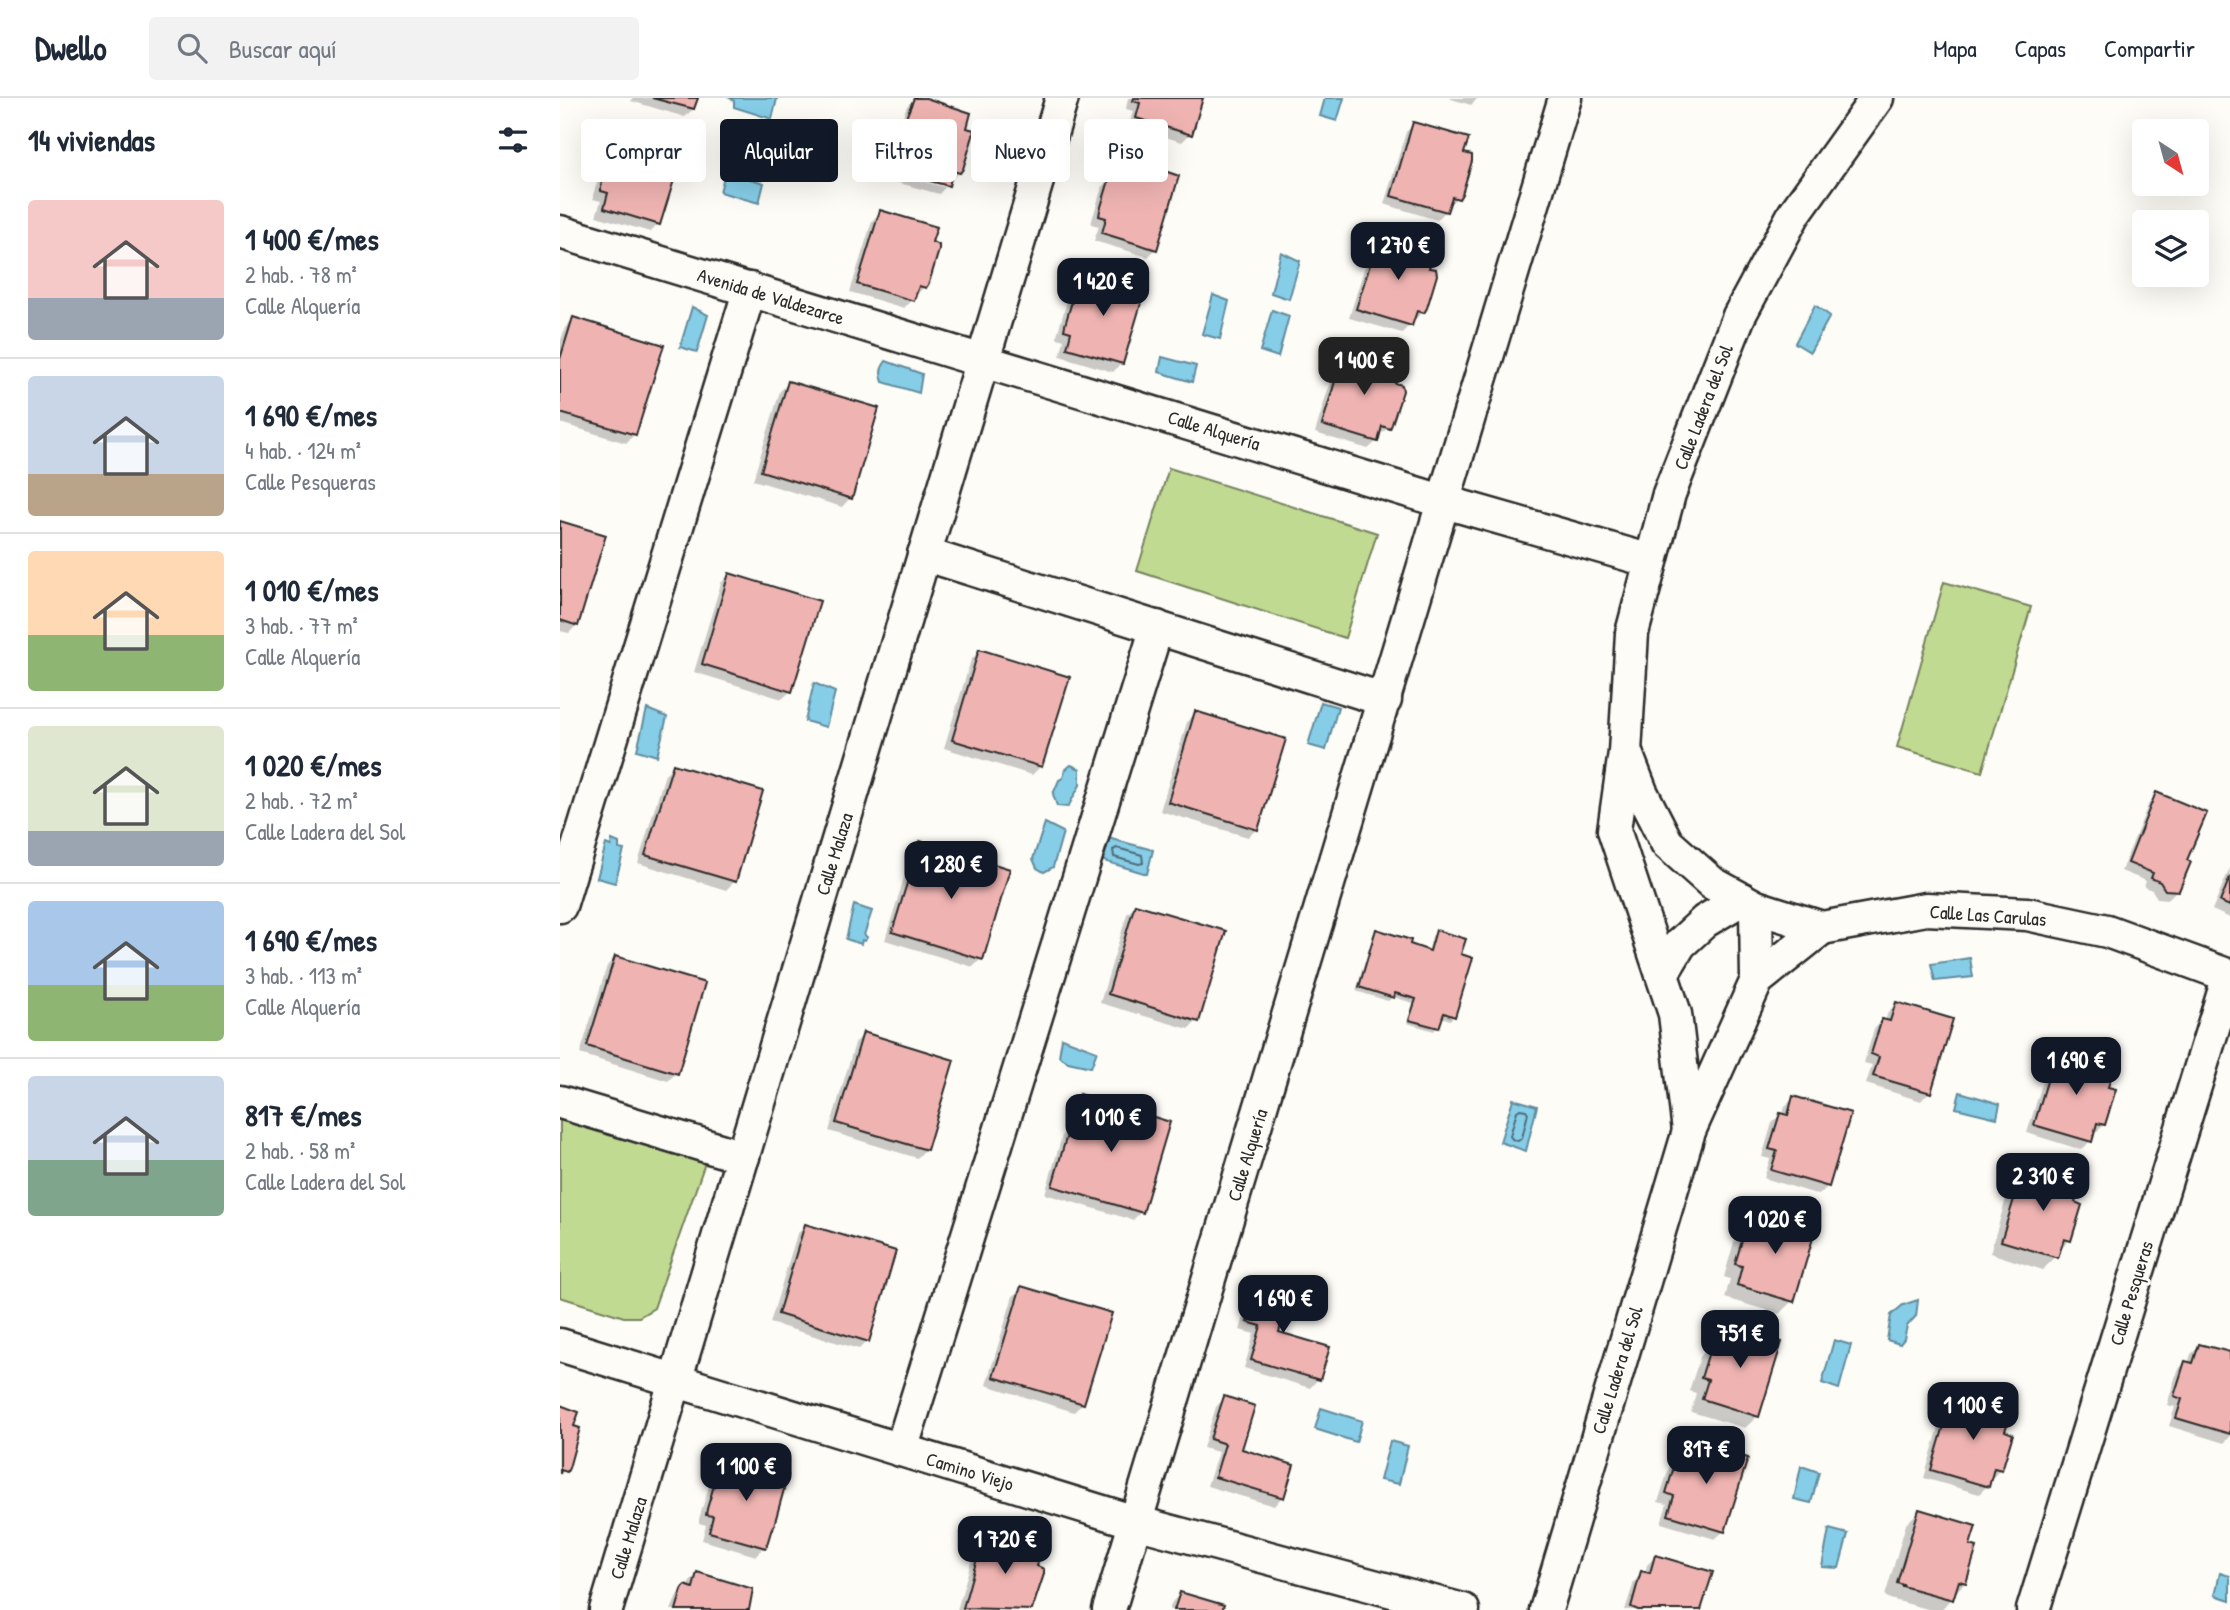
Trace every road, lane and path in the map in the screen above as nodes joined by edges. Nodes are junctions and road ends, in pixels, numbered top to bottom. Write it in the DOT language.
graph roads {
  1 [pos="1062,98"];
  2 [pos="1565,98"];
  3 [pos="1877,98"];
  4 [pos="560,232"];
  5 [pos="750,289"];
  6 [pos="983,359"];
  7 [pos="1445,502"];
  8 [pos="924,554"];
  9 [pos="1651,561"];
  10 [pos="1157,627"];
  11 [pos="1385,700"];
  12 [pos="1625,752"];
  13 [pos="1749,903"];
  14 [pos="560,906"];
  15 [pos="1822,928"];
  16 [pos="1662,974"];
  17 [pos="2230,976"];
  18 [pos="1757,980"];
  19 [pos="560,1102"];
  20 [pos="1689,1131"];
  21 [pos="743,1157"];
  22 [pos="560,1345"];
  23 [pos="675,1381"];
  24 [pos="901,1450"];
  25 [pos="1135,1522"];
  26 [pos="607,1610"];
  27 [pos="1109,1610"];
  28 [pos="1463,1610"];
  29 [pos="1546,1610"];
  30 [pos="2033,1610"];
  1 -- 6 [label="street, Calle Malaza"];
  2 -- 7 [label="street, Calle Alquería"];
  3 -- 9 [label="street, Calle Ladera del Sol"];
  4 -- 5 [label="street, Avenida de Valdezarce"];
  5 -- 6 [label="street, Avenida de Valdezarce"];
  5 -- 14 [label="street"];
  6 -- 7 [label="street, Calle Alquería"];
  6 -- 8 [label="street, Calle Malaza"];
  7 -- 9 [label="street, Calle Alquería"];
  7 -- 11 [label="street, Calle Alquería"];
  8 -- 10 [label="street"];
  8 -- 21 [label="street, Calle Malaza"];
  9 -- 12 [label="street, Calle Ladera del Sol"];
  10 -- 11 [label="street"];
  10 -- 24 [label="street"];
  11 -- 25 [label="street, Calle Alquería"];
  12 -- 13 [label="street, Calle Ladera del Sol"];
  12 -- 16 [label="street, Calle Ladera del Sol"];
  13 -- 15 [label="street, Calle Ladera del Sol"];
  13 -- 16 [label="street"];
  13 -- 18 [label="street, Calle Ladera del Sol"];
  15 -- 17 [label="street, Calle Las Carulas"];
  15 -- 18 [label="street, Calle Ladera del Sol"];
  16 -- 20 [label="street, Calle Ladera del Sol"];
  17 -- 30 [label="street, Calle Pesqueras"];
  18 -- 20 [label="street, Calle Ladera del Sol"];
  19 -- 21 [label="street"];
  20 -- 29 [label="street, Calle Ladera del Sol"];
  21 -- 23 [label="street, Calle Malaza"];
  22 -- 23 [label="street, Camino Viejo"];
  23 -- 24 [label="street, Camino Viejo"];
  23 -- 26 [label="street, Calle Malaza"];
  24 -- 25 [label="street, Camino Viejo"];
  25 -- 27 [label="street, Calle Alquería"];
  25 -- 28 [label="street, Camino Viejo"];
}
